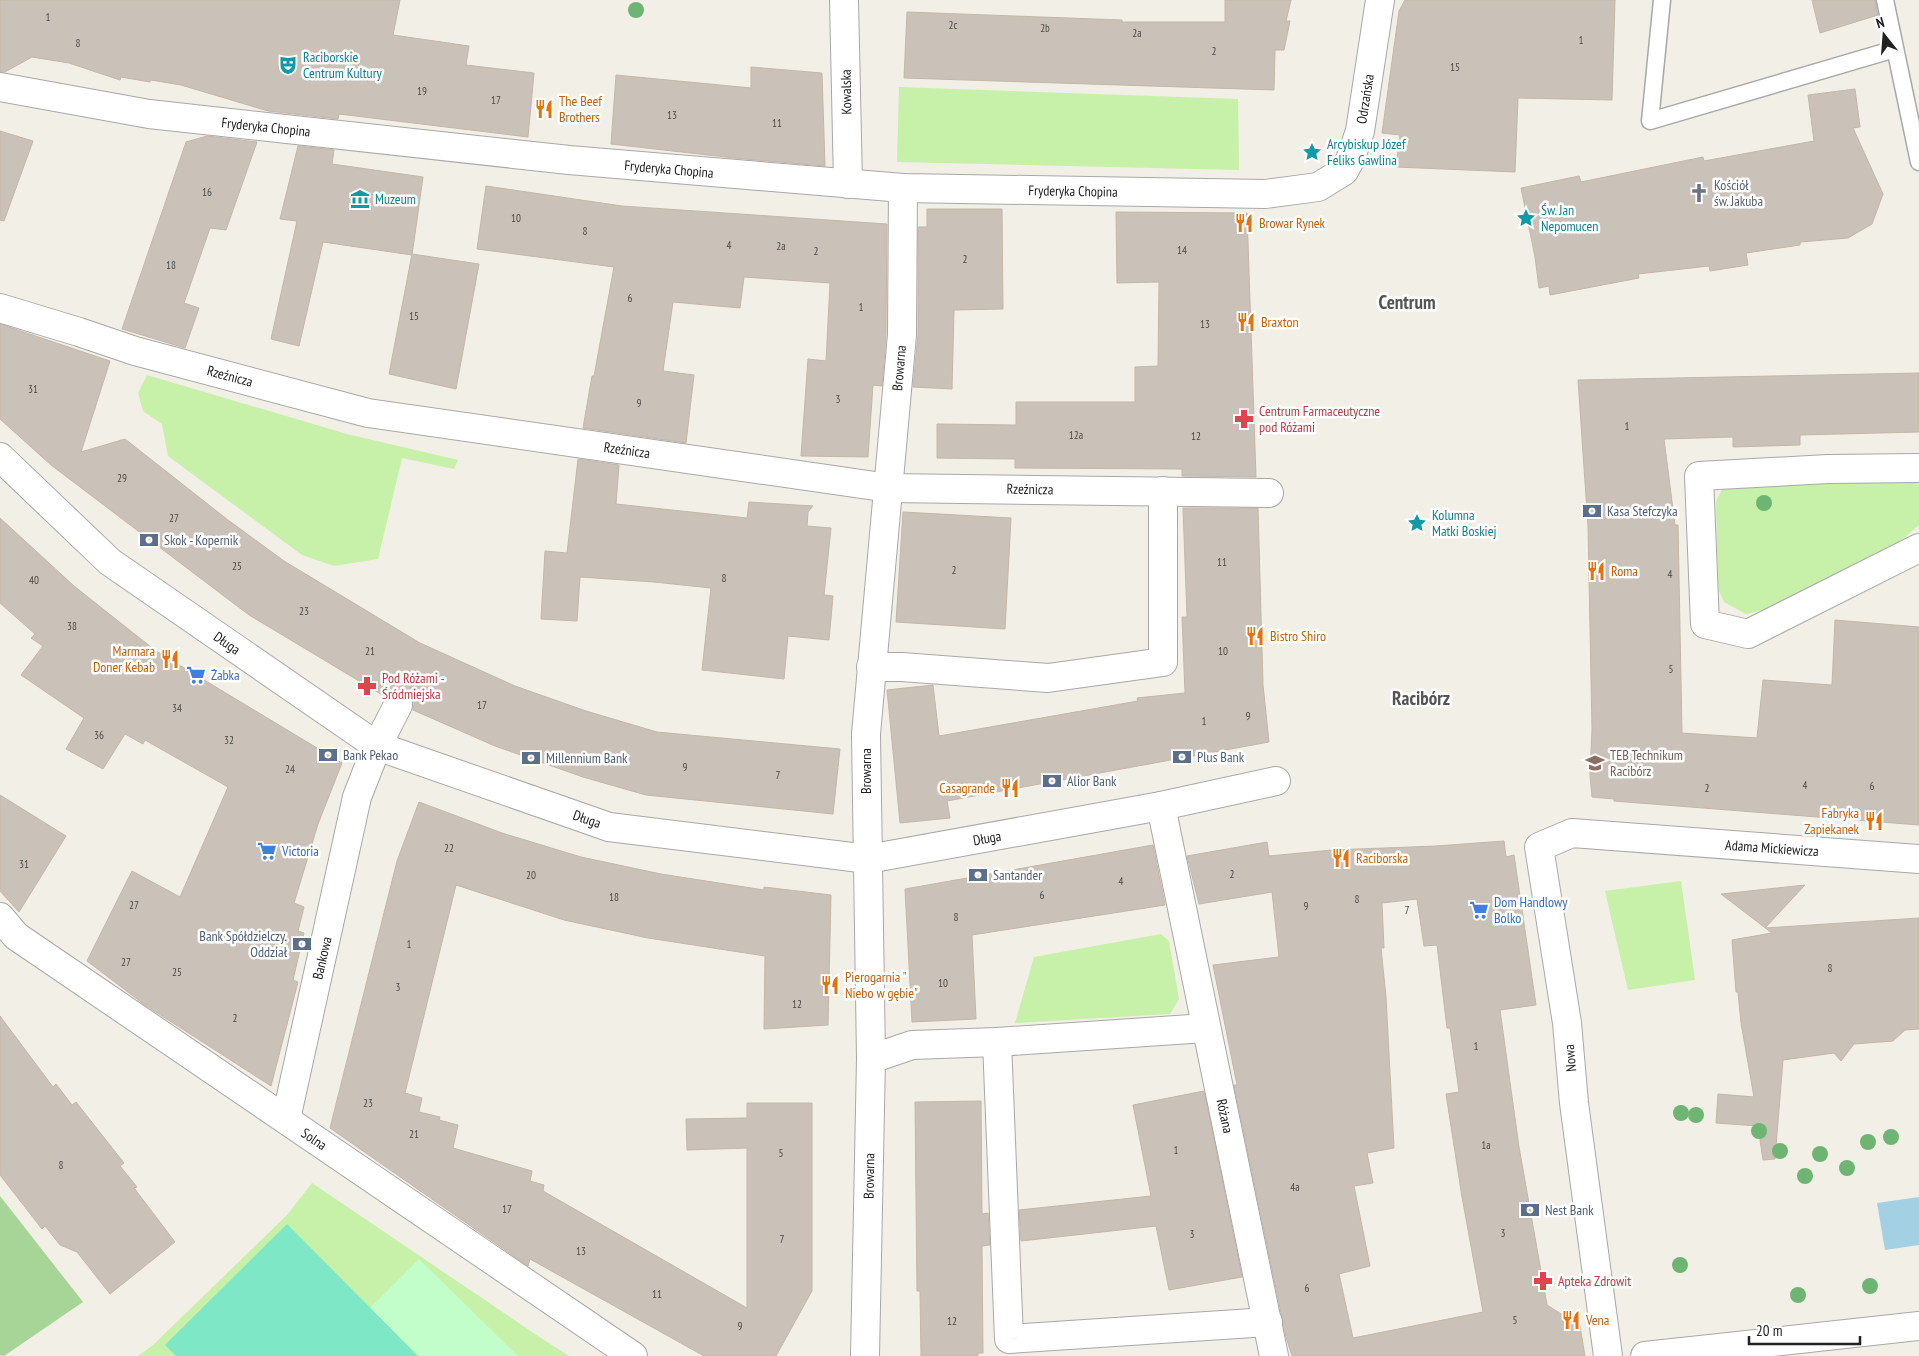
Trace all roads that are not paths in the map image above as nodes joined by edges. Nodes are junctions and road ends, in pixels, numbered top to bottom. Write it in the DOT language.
graph roads {
  1 [pos="844,0"];
  2 [pos="1380,0"];
  3 [pos="1662,0"];
  4 [pos="1885,0"];
  5 [pos="1895,49"];
  6 [pos="0,87"];
  7 [pos="1919,162"];
  8 [pos="848,184"];
  9 [pos="903,188"];
  10 [pos="1265,194"];
  11 [pos="0,308"];
  12 [pos="0,456"];
  13 [pos="1919,468"];
  14 [pos="889,488"];
  15 [pos="1163,491"];
  16 [pos="1269,493"];
  17 [pos="1919,548"];
  18 [pos="871,667"];
  19 [pos="398,706"];
  20 [pos="376,746"];
  21 [pos="1276,781"];
  22 [pos="1161,806"];
  23 [pos="1625,837"];
  24 [pos="868,859"];
  25 [pos="1919,859"];
  26 [pos="0,918"];
  27 [pos="1206,1028"];
  28 [pos="997,1042"];
  29 [pos="871,1059"];
  30 [pos="286,1120"];
  31 [pos="1268,1322"];
  32 [pos="1919,1326"];
  33 [pos="633,1356"];
  34 [pos="866,1356"];
  35 [pos="1274,1356"];
  36 [pos="1608,1356"];
  37 [pos="1645,1356"];
  1 -- 8 [label="street, Kowalska"];
  2 -- 10 [label="street, Odrzańska"];
  3 -- 5 [label="lane"];
  4 -- 5 [label="lane"];
  5 -- 7 [label="lane"];
  6 -- 8 [label="street, Fryderyka Chopina"];
  8 -- 9 [label="street, Fryderyka Chopina"];
  9 -- 10 [label="street, Fryderyka Chopina"];
  9 -- 14 [label="street, Browarna"];
  11 -- 14 [label="street, Rzeźnicza"];
  12 -- 20 [label="street, Długa"];
  13 -- 17 [label="street"];
  14 -- 15 [label="street, Rzeźnicza"];
  14 -- 18 [label="street, Browarna"];
  15 -- 16 [label="street, Rzeźnicza"];
  15 -- 18 [label="street"];
  18 -- 24 [label="street, Browarna"];
  19 -- 20 [label="street, Bankowa"];
  20 -- 24 [label="street, Długa"];
  20 -- 30 [label="street, Bankowa"];
  21 -- 22 [label="street, Długa"];
  22 -- 24 [label="street, Długa"];
  22 -- 27 [label="street, Różana"];
  23 -- 25 [label="street, Adama Mickiewicza"];
  23 -- 36 [label="street, Nowa"];
  24 -- 29 [label="street, Browarna"];
  26 -- 30 [label="street, Solna"];
  27 -- 28 [label="street"];
  27 -- 31 [label="street, Różana"];
  28 -- 29 [label="street"];
  28 -- 31 [label="street"];
  29 -- 34 [label="street, Browarna"];
  30 -- 33 [label="street, Solna"];
  31 -- 35 [label="street, Różana"];
  32 -- 37 [label="street"];
}
